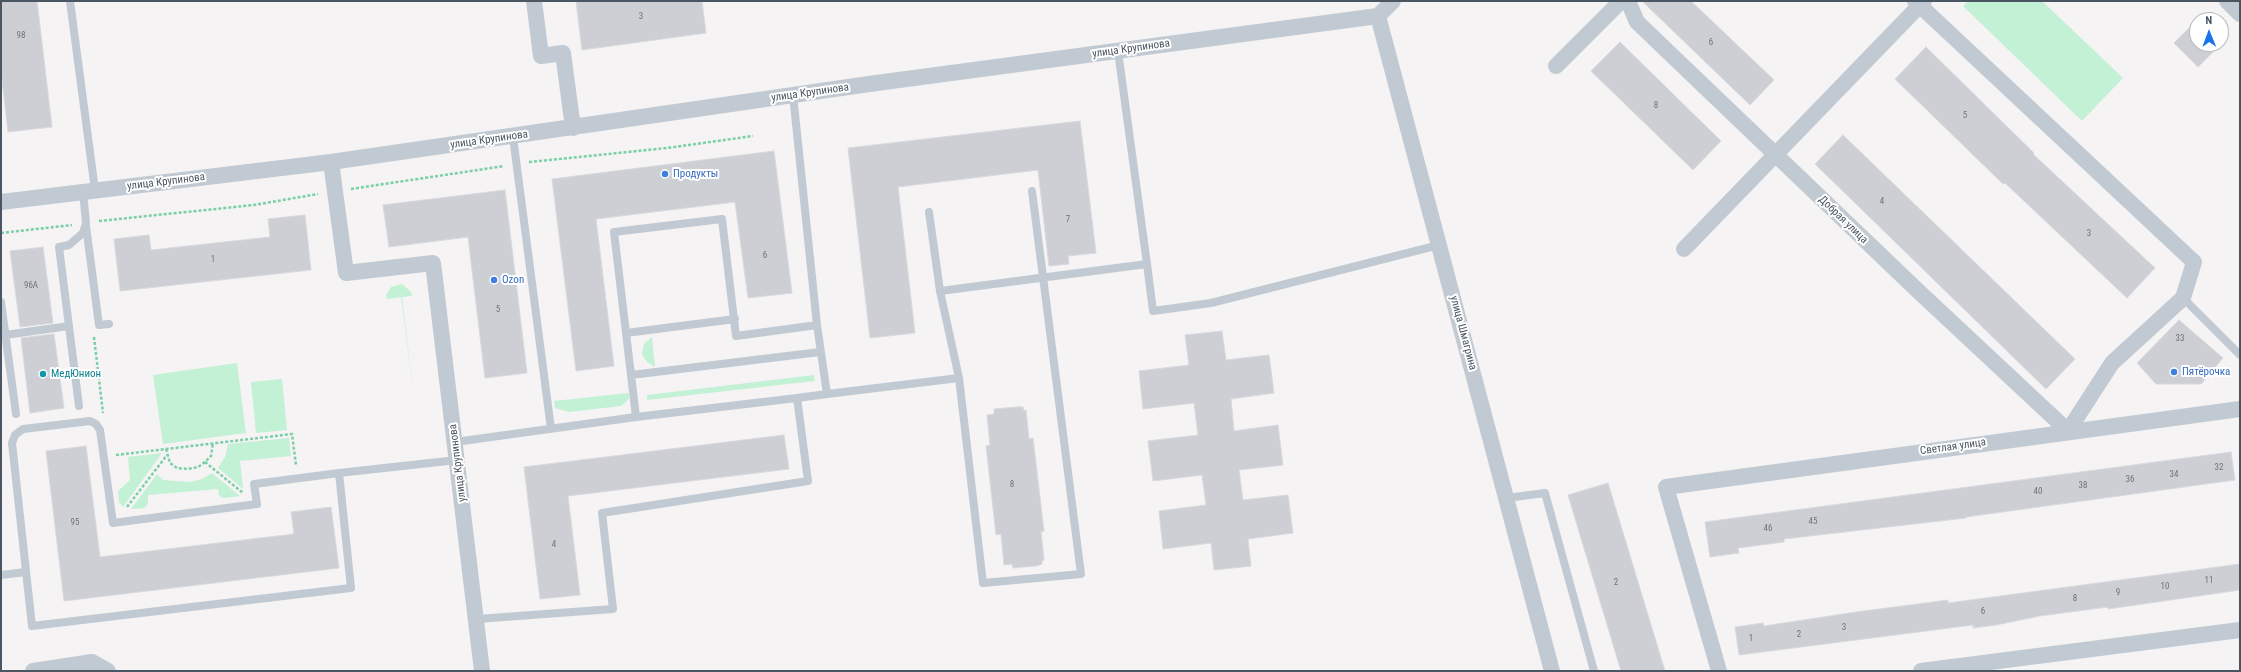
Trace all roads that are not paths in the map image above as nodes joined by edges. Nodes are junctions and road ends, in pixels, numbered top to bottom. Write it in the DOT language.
graph roads {
  1 [pos="70,1"];
  2 [pos="534,1"];
  3 [pos="1393,1"];
  4 [pos="1621,1"];
  5 [pos="1628,1"];
  6 [pos="2227,1"];
  7 [pos="1920,2"];
  8 [pos="2240,14"];
  9 [pos="1378,16"];
  10 [pos="1118,50"];
  11 [pos="1556,66"];
  12 [pos="793,95"];
  13 [pos="573,128"];
  14 [pos="513,137"];
  15 [pos="1775,154"];
  16 [pos="330,162"];
  17 [pos="89,191"];
  18 [pos="1032,191"];
  19 [pos="1,202"];
  20 [pos="929,212"];
  21 [pos="86,223"];
  22 [pos="1439,245"];
  23 [pos="1684,249"];
  24 [pos="1147,264"];
  25 [pos="1042,278"];
  26 [pos="940,291"];
  27 [pos="2183,298"];
  28 [pos="1,302"];
  29 [pos="735,319"];
  30 [pos="109,324"];
  31 [pos="817,325"];
  32 [pos="69,326"];
  33 [pos="626,333"];
  34 [pos="5,335"];
  35 [pos="820,352"];
  36 [pos="2240,355"];
  37 [pos="631,376"];
  38 [pos="959,378"];
  39 [pos="827,394"];
  40 [pos="797,398"];
  41 [pos="79,406"];
  42 [pos="2240,410"];
  43 [pos="16,414"];
  44 [pos="636,417"];
  45 [pos="551,429"];
  46 [pos="2068,431"];
  47 [pos="455,442"];
  48 [pos="457,460"];
  49 [pos="339,473"];
  50 [pos="1506,498"];
  51 [pos="26,572"];
  52 [pos="1,575"];
  53 [pos="477,619"];
  54 [pos="2240,630"];
  55 [pos="33,671"];
  56 [pos="108,671"];
  57 [pos="482,671"];
  58 [pos="1552,671"];
  59 [pos="1594,671"];
  60 [pos="1719,671"];
  61 [pos="1922,671"];
  1 -- 17 [label="lane"];
  2 -- 13 [label="street"];
  3 -- 9 [label="street"];
  4 -- 11 [label="street"];
  5 -- 15 [label="street, Добрая улица"];
  6 -- 8 [label="street"];
  7 -- 15 [label="street"];
  7 -- 27 [label="street"];
  9 -- 10 [label="street, улица Крупинова"];
  9 -- 22 [label="street, улица Шмагрина"];
  10 -- 12 [label="street, улица Крупинова"];
  10 -- 24 [label="lane"];
  12 -- 13 [label="street, улица Крупинова"];
  12 -- 31 [label="lane"];
  13 -- 14 [label="street, улица Крупинова"];
  14 -- 16 [label="street, улица Крупинова"];
  14 -- 45 [label="lane"];
  15 -- 23 [label="street"];
  15 -- 46 [label="street, Добрая улица"];
  16 -- 17 [label="street, улица Крупинова"];
  16 -- 47 [label="street, улица Крупинова"];
  17 -- 19 [label="street, улица Крупинова"];
  17 -- 21 [label="lane"];
  18 -- 25 [label="lane"];
  20 -- 26 [label="lane"];
  21 -- 30 [label="lane"];
  21 -- 32 [label="lane"];
  22 -- 24 [label="lane"];
  22 -- 50 [label="street, улица Шмагрина"];
  24 -- 25 [label="lane"];
  25 -- 26 [label="lane"];
  25 -- 38 [label="lane"];
  26 -- 38 [label="lane"];
  27 -- 36 [label="lane"];
  27 -- 46 [label="street"];
  28 -- 34 [label="lane"];
  29 -- 31 [label="lane"];
  29 -- 33 [label="lane"];
  29 -- 33 [label="lane"];
  31 -- 35 [label="lane"];
  32 -- 34 [label="lane"];
  32 -- 41 [label="lane"];
  33 -- 37 [label="lane"];
  34 -- 43 [label="lane"];
  35 -- 37 [label="lane"];
  35 -- 39 [label="lane"];
  37 -- 44 [label="lane"];
  38 -- 39 [label="lane"];
  39 -- 40 [label="lane"];
  40 -- 44 [label="lane"];
  40 -- 53 [label="lane"];
  42 -- 46 [label="street, Светлая улица"];
  44 -- 45 [label="lane"];
  45 -- 47 [label="lane"];
  46 -- 60 [label="street, Светлая улица"];
  47 -- 48 [label="street, улица Крупинова"];
  48 -- 49 [label="lane"];
  48 -- 53 [label="street, улица Крупинова"];
  49 -- 51 [label="lane"];
  49 -- 51 [label="lane"];
  50 -- 58 [label="street, улица Шмагрина"];
  50 -- 59 [label="lane"];
  51 -- 52 [label="lane"];
  53 -- 57 [label="street, улица Крупинова"];
  54 -- 61 [label="street"];
  55 -- 56 [label="street"];
}
